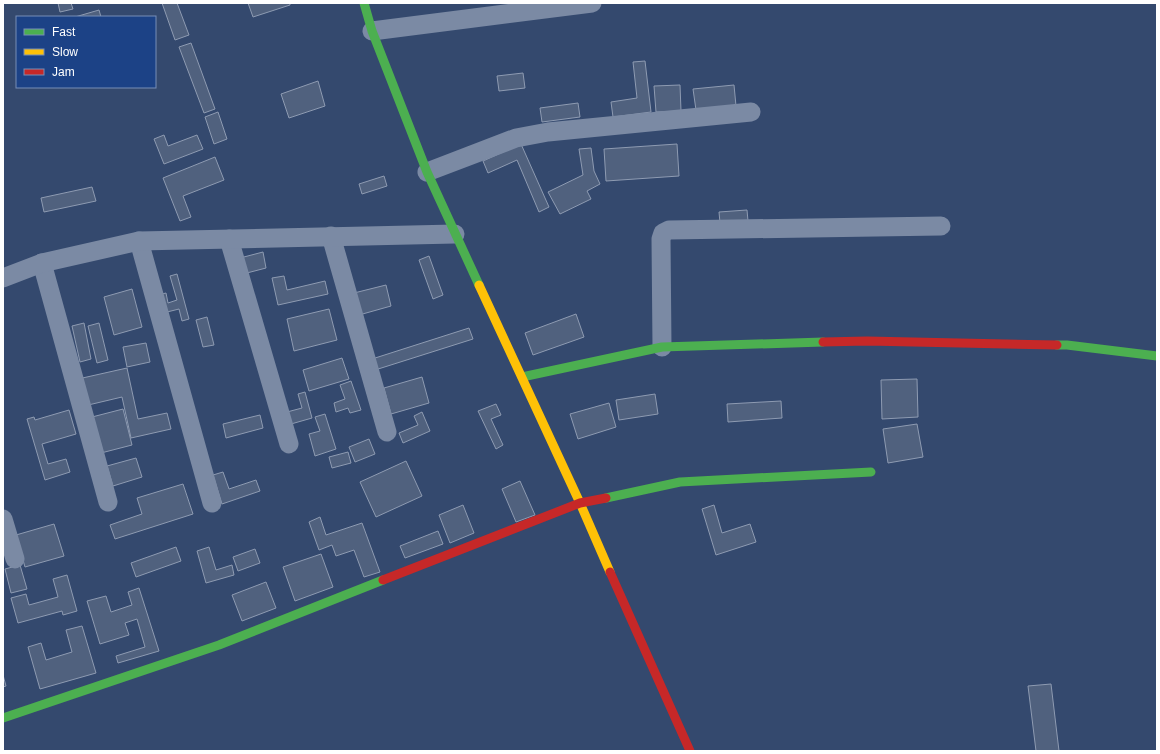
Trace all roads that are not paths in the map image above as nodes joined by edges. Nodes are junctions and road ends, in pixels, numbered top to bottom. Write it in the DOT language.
graph roads {
  1 [pos="364,3"];
  2 [pos="592,3"];
  3 [pos="372,31"];
  4 [pos="751,112"];
  5 [pos="427,172"];
  6 [pos="941,226"];
  7 [pos="455,234"];
  8 [pos="332,236"];
  9 [pos="229,239"];
  10 [pos="139,241"];
  11 [pos="42,263"];
  12 [pos="3,278"];
  13 [pos="662,347"];
  14 [pos="1157,356"];
  15 [pos="522,377"];
  16 [pos="386,432"];
  17 [pos="289,444"];
  18 [pos="871,472"];
  19 [pos="108,502"];
  20 [pos="212,502"];
  21 [pos="580,503"];
  22 [pos="3,519"];
  23 [pos="15,559"];
  24 [pos="3,718"];
  25 [pos="690,751"];
  1 -- 3 [label="street"];
  2 -- 3 [label="street"];
  3 -- 5 [label="street"];
  4 -- 5 [label="street"];
  5 -- 7 [label="street"];
  6 -- 13 [label="street"];
  7 -- 8 [label="street"];
  7 -- 15 [label="street"];
  8 -- 9 [label="street"];
  8 -- 16 [label="street"];
  9 -- 10 [label="street"];
  9 -- 17 [label="street"];
  10 -- 11 [label="street"];
  10 -- 20 [label="street"];
  11 -- 12 [label="street"];
  11 -- 19 [label="street"];
  13 -- 14 [label="street"];
  13 -- 15 [label="street"];
  15 -- 21 [label="street"];
  18 -- 21 [label="street"];
  21 -- 24 [label="street"];
  21 -- 25 [label="street"];
  22 -- 23 [label="street"];
}
